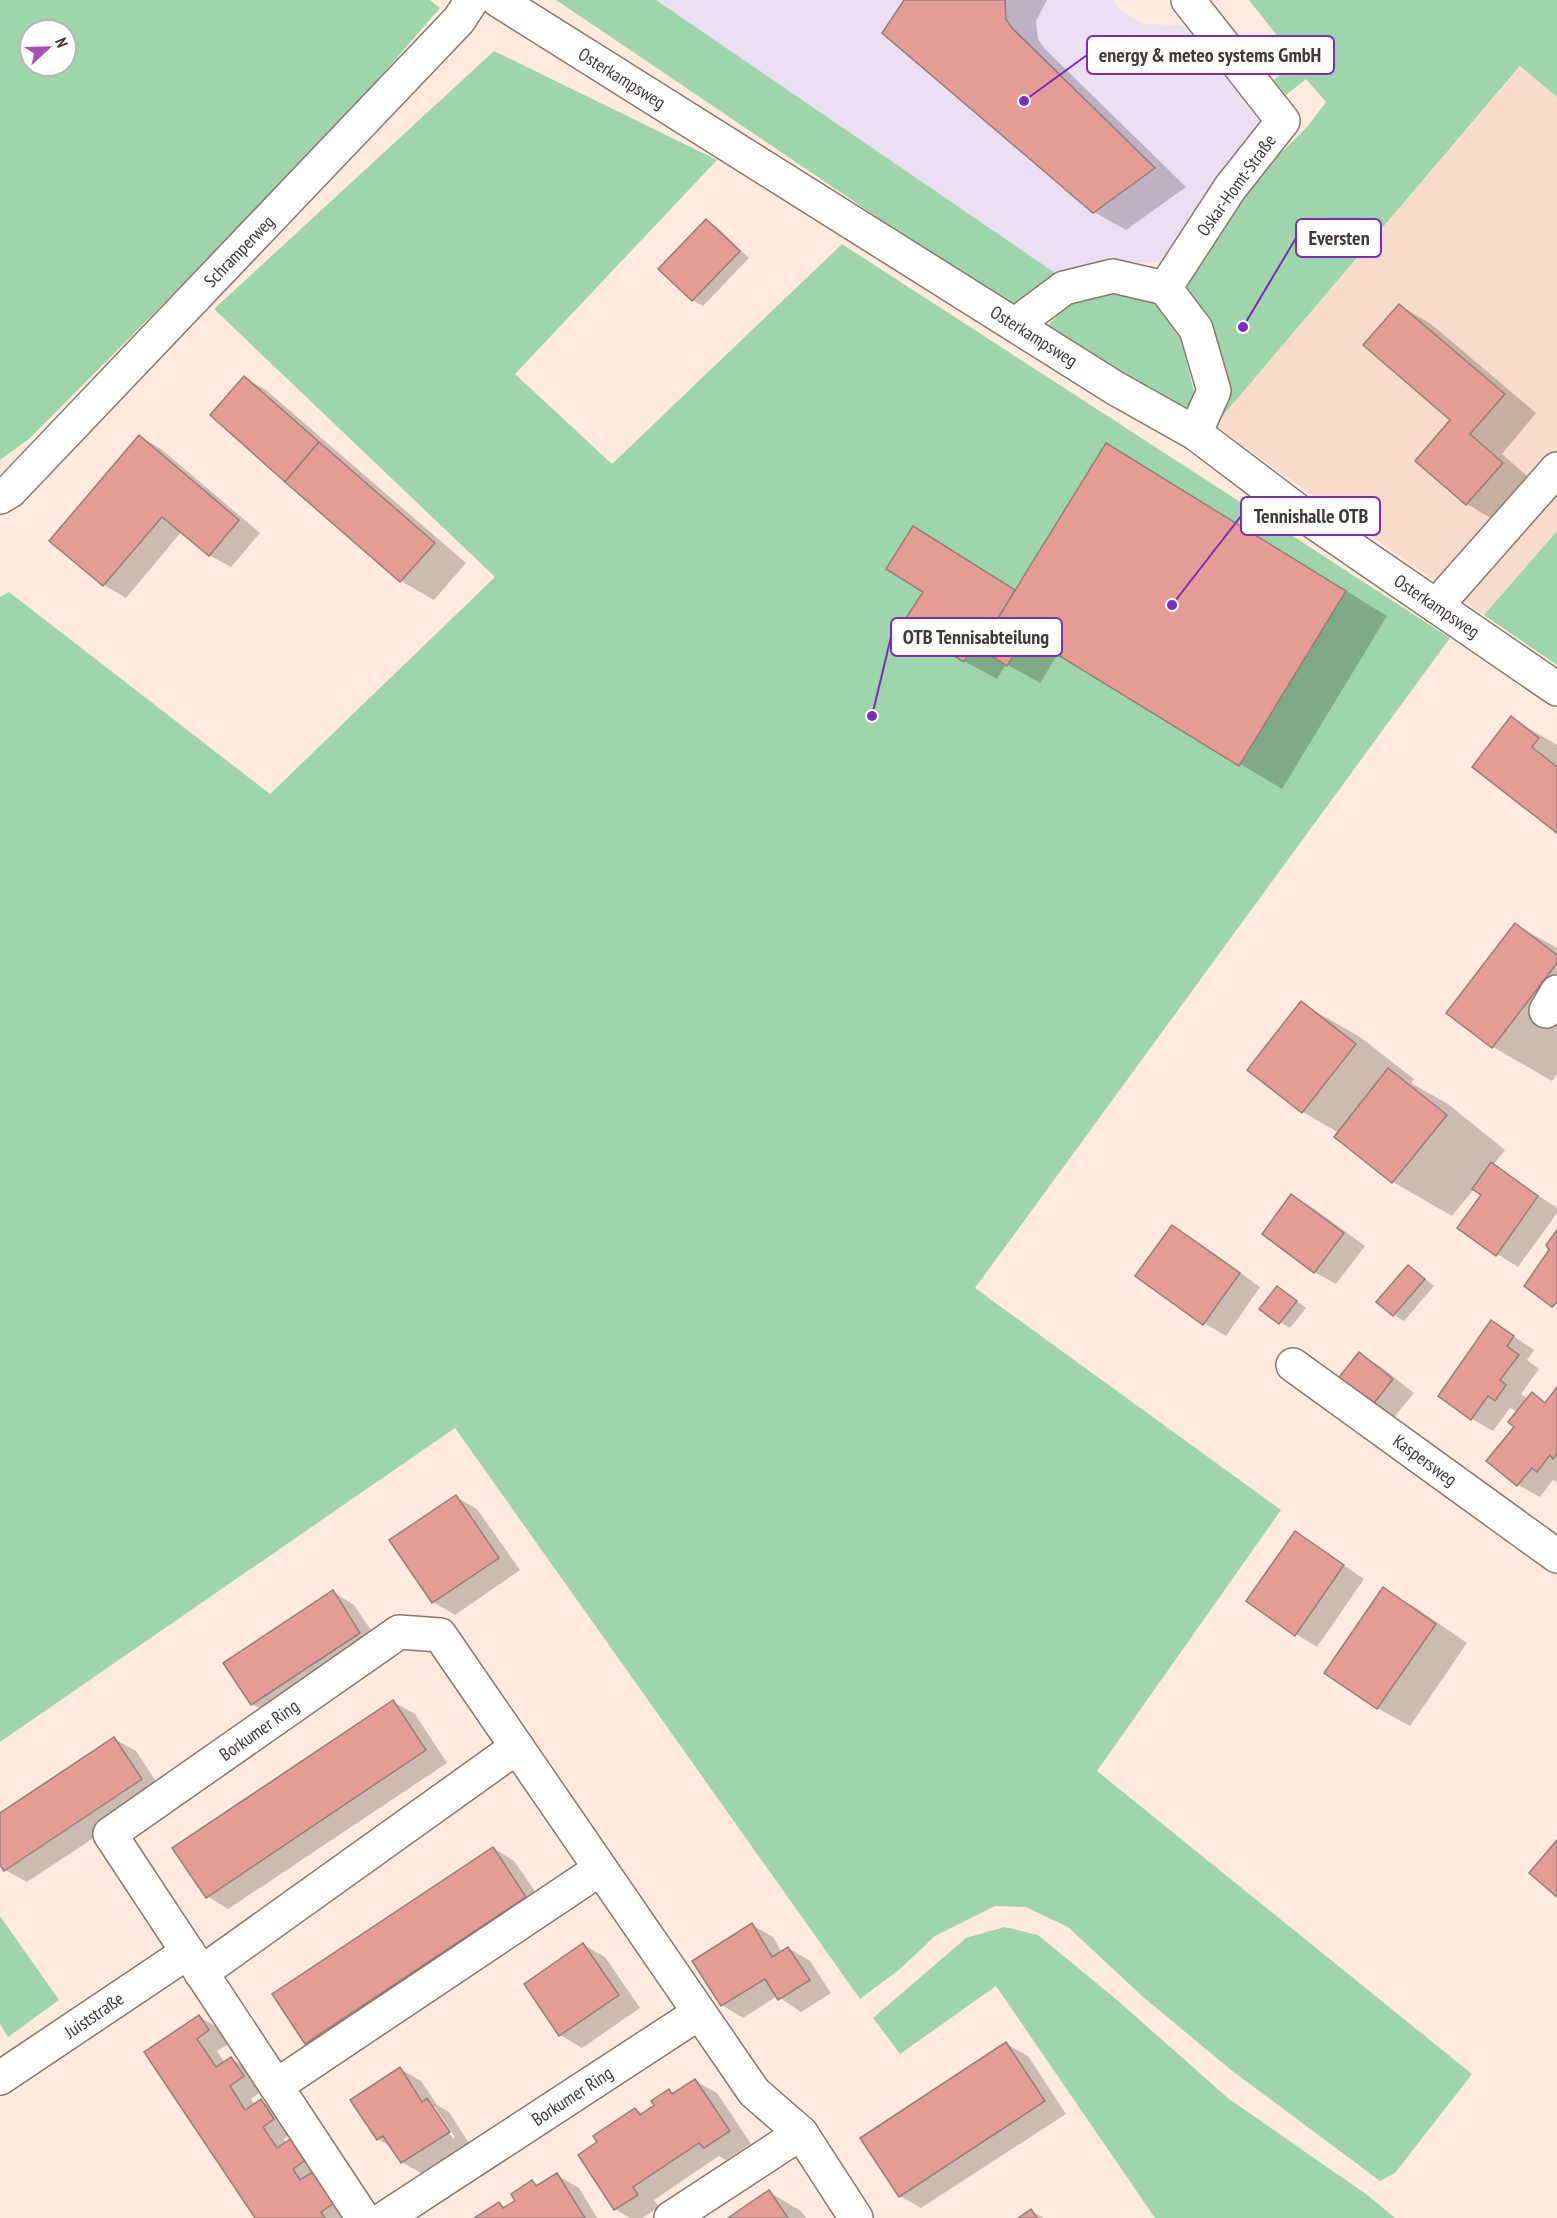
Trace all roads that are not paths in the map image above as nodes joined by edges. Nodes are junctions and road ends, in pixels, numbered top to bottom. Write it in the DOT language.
graph roads {
  1 [pos="472,0"];
  2 [pos="498,0"];
  3 [pos="1188,0"];
  4 [pos="1165,288"];
  5 [pos="1016,324"];
  6 [pos="1195,433"];
  7 [pos="1557,469"];
  8 [pos="0,497"];
  9 [pos="1436,606"];
  10 [pos="1557,689"];
  11 [pos="1293,1365"];
  12 [pos="1557,1556"];
  13 [pos="517,1747"];
  14 [pos="600,1869"];
  15 [pos="195,1962"];
  16 [pos="699,2013"];
  17 [pos="0,2078"];
  18 [pos="276,2086"];
  19 [pos="801,2133"];
  20 [pos="363,2218"];
  21 [pos="385,2218"];
  22 [pos="671,2218"];
  23 [pos="856,2218"];
  1 -- 8 [label="street, Schramperweg"];
  2 -- 5 [label="street, Osterkampsweg"];
  3 -- 4 [label="street, Oskar-Homt-Straße"];
  4 -- 5 [label="street"];
  4 -- 6 [label="street"];
  5 -- 6 [label="street, Osterkampsweg"];
  6 -- 9 [label="street, Osterkampsweg"];
  7 -- 9 [label="street"];
  9 -- 10 [label="street, Osterkampsweg"];
  11 -- 12 [label="street, Kaspersweg"];
  13 -- 14 [label="street, Borkumer Ring"];
  13 -- 15 [label="street"];
  13 -- 15 [label="street, Borkumer Ring"];
  14 -- 16 [label="street, Borkumer Ring"];
  14 -- 18 [label="street"];
  15 -- 17 [label="street, Juiststraße"];
  15 -- 18 [label="street, Borkumer Ring"];
  16 -- 19 [label="street, Borkumer Ring"];
  16 -- 21 [label="street, Borkumer Ring"];
  18 -- 20 [label="street, Borkumer Ring"];
  19 -- 22 [label="street"];
  19 -- 23 [label="street, Borkumer Ring"];
}
